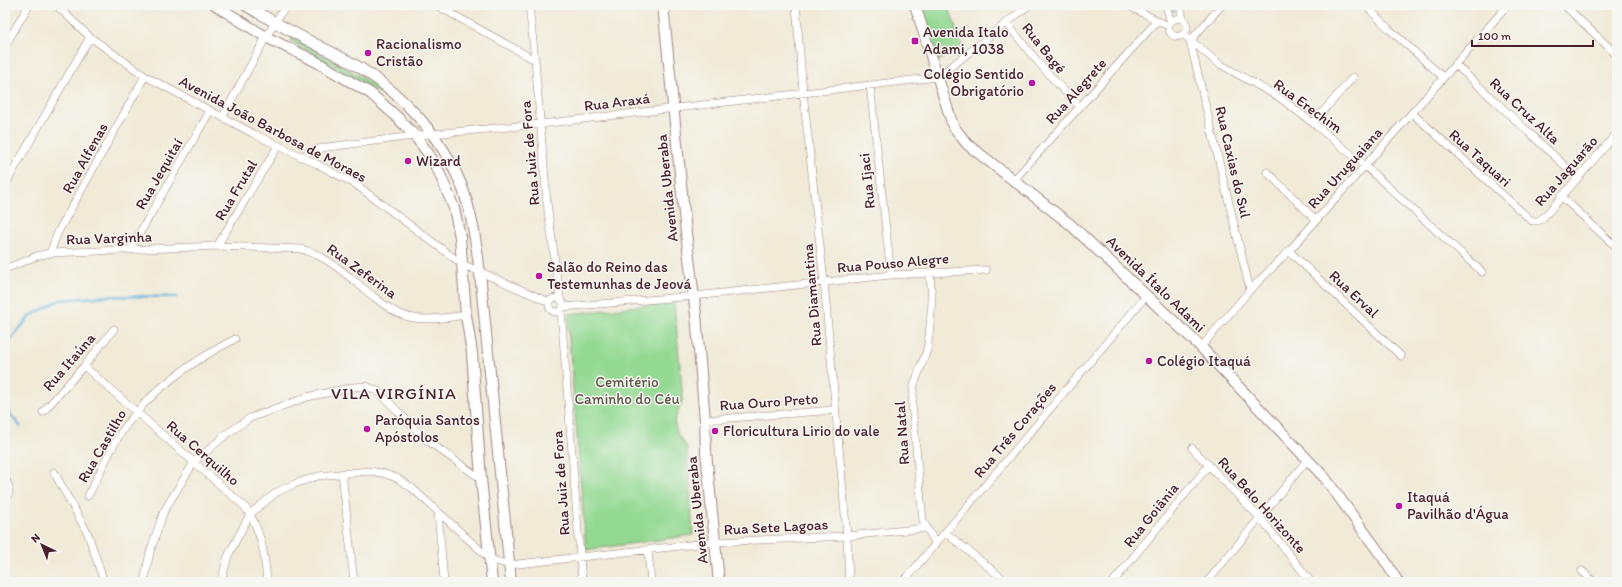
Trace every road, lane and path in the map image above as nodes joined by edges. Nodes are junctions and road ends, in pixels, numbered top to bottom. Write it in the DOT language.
graph roads {
  1 [pos="30,5"];
  2 [pos="56,5"];
  3 [pos="215,5"];
  4 [pos="244,5"];
  5 [pos="286,5"];
  6 [pos="436,5"];
  7 [pos="529,5"];
  8 [pos="663,5"];
  9 [pos="796,5"];
  10 [pos="915,5"];
  11 [pos="1029,5"];
  12 [pos="1127,5"];
  13 [pos="1166,5"];
  14 [pos="1180,5"];
  15 [pos="1222,5"];
  16 [pos="1365,5"];
  17 [pos="1508,5"];
  18 [pos="1564,5"];
  19 [pos="1183,19"];
  20 [pos="1158,21"];
  21 [pos="275,22"];
  22 [pos="1007,23"];
  23 [pos="1169,24"];
  24 [pos="1184,34"];
  25 [pos="90,37"];
  26 [pos="266,37"];
  27 [pos="1190,41"];
  28 [pos="5,46"];
  29 [pos="1617,55"];
  30 [pos="535,60"];
  31 [pos="1455,64"];
  32 [pos="145,76"];
  33 [pos="1353,76"];
  34 [pos="938,77"];
  35 [pos="1443,78"];
  36 [pos="870,84"];
  37 [pos="804,92"];
  38 [pos="1079,106"];
  39 [pos="673,108"];
  40 [pos="210,111"];
  41 [pos="1412,113"];
  42 [pos="223,116"];
  43 [pos="1313,123"];
  44 [pos="541,124"];
  45 [pos="1617,133"];
  46 [pos="432,134"];
  47 [pos="415,136"];
  48 [pos="278,146"];
  49 [pos="301,157"];
  50 [pos="1364,165"];
  51 [pos="1267,172"];
  52 [pos="1577,178"];
  53 [pos="1014,180"];
  54 [pos="5,186"];
  55 [pos="1561,196"];
  56 [pos="1316,220"];
  57 [pos="1532,221"];
  58 [pos="217,246"];
  59 [pos="1617,248"];
  60 [pos="130,250"];
  61 [pos="1289,251"];
  62 [pos="50,253"];
  63 [pos="462,264"];
  64 [pos="5,269"];
  65 [pos="986,270"];
  66 [pos="480,272"];
  67 [pos="930,272"];
  68 [pos="1482,272"];
  69 [pos="891,275"];
  70 [pos="824,282"];
  71 [pos="1250,290"];
  72 [pos="1147,295"];
  73 [pos="694,296"];
  74 [pos="560,298"];
  75 [pos="549,302"];
  76 [pos="562,309"];
  77 [pos="466,315"];
  78 [pos="114,329"];
  79 [pos="235,339"];
  80 [pos="1201,347"];
  81 [pos="1401,356"];
  82 [pos="84,366"];
  83 [pos="835,410"];
  84 [pos="43,412"];
  85 [pos="137,412"];
  86 [pos="705,420"];
  87 [pos="1192,448"];
  88 [pos="1308,459"];
  89 [pos="194,462"];
  90 [pos="1209,465"];
  91 [pos="54,472"];
  92 [pos="342,473"];
  93 [pos="5,479"];
  94 [pos="481,479"];
  95 [pos="88,496"];
  96 [pos="5,502"];
  97 [pos="438,512"];
  98 [pos="250,514"];
  99 [pos="1260,517"];
  100 [pos="926,528"];
  101 [pos="946,533"];
  102 [pos="847,536"];
  103 [pos="716,542"];
  104 [pos="936,544"];
  105 [pos="648,551"];
  106 [pos="579,557"];
  107 [pos="490,559"];
  108 [pos="509,565"];
  109 [pos="1582,571"];
  110 [pos="1307,580"];
  111 [pos="1397,581"];
  112 [pos="104,582"];
  113 [pos="144,582"];
  114 [pos="221,582"];
  115 [pos="267,582"];
  116 [pos="354,582"];
  117 [pos="444,582"];
  118 [pos="492,582"];
  119 [pos="511,582"];
  120 [pos="582,582"];
  121 [pos="652,582"];
  122 [pos="719,582"];
  123 [pos="849,582"];
  124 [pos="903,582"];
  125 [pos="1007,582"];
  126 [pos="1113,582"];
  127 [pos="1207,582"];
  128 [pos="1594,582"];
  1 -- 28 [label="street"];
  2 -- 25 [label="street, Avenida João Barbosa de Moraes"];
  3 -- 26 [label="main road"];
  4 -- 21 [label="main road"];
  5 -- 21 [label="street"];
  6 -- 30 [label="street"];
  7 -- 30 [label="street, Rua Juiz de Fora"];
  8 -- 39 [label="main road, Avenida Uberaba"];
  9 -- 37 [label="street, Rua Diamantina"];
  10 -- 34 [label="main road, Avenida Ítalo Adami"];
  11 -- 22 [label="street"];
  12 -- 20 [label="street"];
  13 -- 23 [label="street"];
  14 -- 19 [label="street"];
  15 -- 27 [label="street"];
  16 -- 35 [label="street"];
  17 -- 31 [label="street, Rua Uruguaiana"];
  18 -- 29 [label="street"];
  19 -- 23 [label="street"];
  19 -- 24 [label="street"];
  20 -- 23 [label="street"];
  20 -- 38 [label="street, Rua Alegrete"];
  21 -- 26 [label="street"];
  21 -- 46 [label="main road"];
  22 -- 34 [label="street"];
  22 -- 38 [label="street, Rua Bagé"];
  23 -- 24 [label="street, Rua Erechim"];
  24 -- 27 [label="street, Rua Erechim"];
  25 -- 32 [label="street, Avenida João Barbosa de Moraes"];
  25 -- 54 [label="street"];
  26 -- 42 [label="street"];
  26 -- 47 [label="main road"];
  27 -- 43 [label="street, Rua Erechim"];
  27 -- 71 [label="street, Rua Caxias do Sul"];
  30 -- 44 [label="street, Rua Juiz de Fora"];
  31 -- 35 [label="street, Rua Uruguaiana"];
  31 -- 52 [label="street, Rua Cruz Alta"];
  32 -- 40 [label="street, Avenida João Barbosa de Moraes"];
  32 -- 62 [label="street, Rua Alfenas"];
  33 -- 43 [label="street"];
  34 -- 36 [label="street, Rua Araxá"];
  34 -- 53 [label="main road, Avenida Ítalo Adami"];
  35 -- 41 [label="street, Rua Uruguaiana"];
  36 -- 37 [label="street, Rua Araxá"];
  36 -- 69 [label="street, Rua Ijaci"];
  37 -- 39 [label="street, Rua Araxá"];
  37 -- 70 [label="street, Rua Diamantina"];
  38 -- 53 [label="street, Rua Alegrete"];
  39 -- 44 [label="street, Rua Araxá"];
  39 -- 73 [label="main road, Avenida Uberaba"];
  40 -- 42 [label="street, Avenida João Barbosa de Moraes"];
  40 -- 60 [label="street, Rua Jequitaí"];
  41 -- 50 [label="street, Rua Uruguaiana"];
  41 -- 57 [label="street, Rua Taquari"];
  42 -- 48 [label="street, Avenida João Barbosa de Moraes"];
  43 -- 50 [label="street, Rua Erechim"];
  44 -- 46 [label="street, Rua Araxá"];
  44 -- 74 [label="street, Rua Juiz de Fora"];
  45 -- 52 [label="street, Rua Jaguarão"];
  46 -- 47 [label="street, Rua Araxá"];
  46 -- 66 [label="main road"];
  47 -- 49 [label="street, Rua Araxá"];
  47 -- 63 [label="main road"];
  48 -- 49 [label="street, Avenida João Barbosa de Moraes"];
  48 -- 58 [label="street, Rua Frutal"];
  49 -- 63 [label="street, Avenida João Barbosa de Moraes"];
  50 -- 56 [label="street, Rua Uruguaiana"];
  50 -- 68 [label="street, Rua Erechim"];
  51 -- 56 [label="street"];
  52 -- 55 [label="street, Rua Jaguarão"];
  53 -- 72 [label="main road, Avenida Ítalo Adami"];
  55 -- 57 [label="street, Rua Jaguarão"];
  55 -- 59 [label="street"];
  56 -- 61 [label="street, Rua Uruguaiana"];
  58 -- 60 [label="street, Rua Varginha"];
  58 -- 77 [label="street, Rua Zeferina"];
  60 -- 62 [label="street, Rua Varginha"];
  61 -- 71 [label="street, Rua Uruguaiana"];
  61 -- 81 [label="street, Rua Erval"];
  62 -- 64 [label="street, Rua Varginha"];
  63 -- 66 [label="street, Avenida João Barbosa de Moraes"];
  63 -- 77 [label="main road"];
  65 -- 67 [label="street, Rua Pouso Alegre"];
  66 -- 75 [label="street"];
  66 -- 108 [label="main road"];
  67 -- 69 [label="street, Rua Pouso Alegre"];
  67 -- 100 [label="street, Rua Natal"];
  69 -- 70 [label="street, Rua Pouso Alegre"];
  70 -- 73 [label="street, Rua Pouso Alegre"];
  70 -- 83 [label="street, Rua Diamantina"];
  71 -- 80 [label="street, Rua Uruguaiana"];
  72 -- 80 [label="main road, Avenida Ítalo Adami"];
  72 -- 101 [label="street, Rua Três Corações"];
  73 -- 76 [label="street, Rua Pouso Alegre"];
  73 -- 86 [label="main road, Avenida Uberaba"];
  74 -- 75 [label="street"];
  74 -- 76 [label="street"];
  75 -- 76 [label="street"];
  76 -- 106 [label="street, Rua Juiz de Fora"];
  77 -- 94 [label="main road"];
  78 -- 82 [label="street, Rua Itaúna"];
  79 -- 85 [label="street, Rua Castilho"];
  80 -- 88 [label="main road, Avenida Ítalo Adami"];
  82 -- 84 [label="street, Rua Itaúna"];
  82 -- 85 [label="street, Rua Cerquilho"];
  83 -- 86 [label="street, Rua Ouro Preto"];
  83 -- 102 [label="street, Rua Diamantina"];
  85 -- 89 [label="street, Rua Cerquilho"];
  85 -- 95 [label="street, Rua Castilho"];
  86 -- 103 [label="main road, Avenida Uberaba"];
  87 -- 90 [label="street, Rua Belo Horizonte"];
  88 -- 99 [label="street"];
  88 -- 111 [label="main road, Avenida Ítalo Adami"];
  89 -- 94 [label="street"];
  89 -- 98 [label="street, Rua Cerquilho"];
  89 -- 113 [label="street"];
  90 -- 99 [label="street, Rua Belo Horizonte"];
  90 -- 126 [label="street, Rua Goiânia"];
  91 -- 112 [label="street"];
  92 -- 97 [label="street"];
  92 -- 98 [label="street"];
  92 -- 116 [label="street"];
  93 -- 96 [label="street"];
  94 -- 107 [label="main road"];
  97 -- 107 [label="street"];
  97 -- 117 [label="street"];
  98 -- 114 [label="street"];
  98 -- 115 [label="street, Rua Cerquilho"];
  99 -- 110 [label="street, Rua Belo Horizonte"];
  99 -- 127 [label="street"];
  100 -- 102 [label="street, Rua Sete Lagoas"];
  100 -- 104 [label="street, Rua Natal"];
  101 -- 104 [label="street, Rua Três Corações"];
  101 -- 125 [label="street"];
  102 -- 103 [label="street, Rua Sete Lagoas"];
  102 -- 123 [label="street, Rua Diamantina"];
  103 -- 105 [label="street, Rua Sete Lagoas"];
  103 -- 122 [label="main road, Avenida Uberaba"];
  104 -- 124 [label="street, Rua Três Corações"];
  105 -- 106 [label="street, Rua Sete Lagoas"];
  105 -- 121 [label="street"];
  106 -- 108 [label="street, Rua Sete Lagoas"];
  106 -- 120 [label="street, Rua Juiz de Fora"];
  107 -- 108 [label="street"];
  107 -- 118 [label="main road"];
  108 -- 119 [label="main road"];
  109 -- 128 [label="street"];
}
